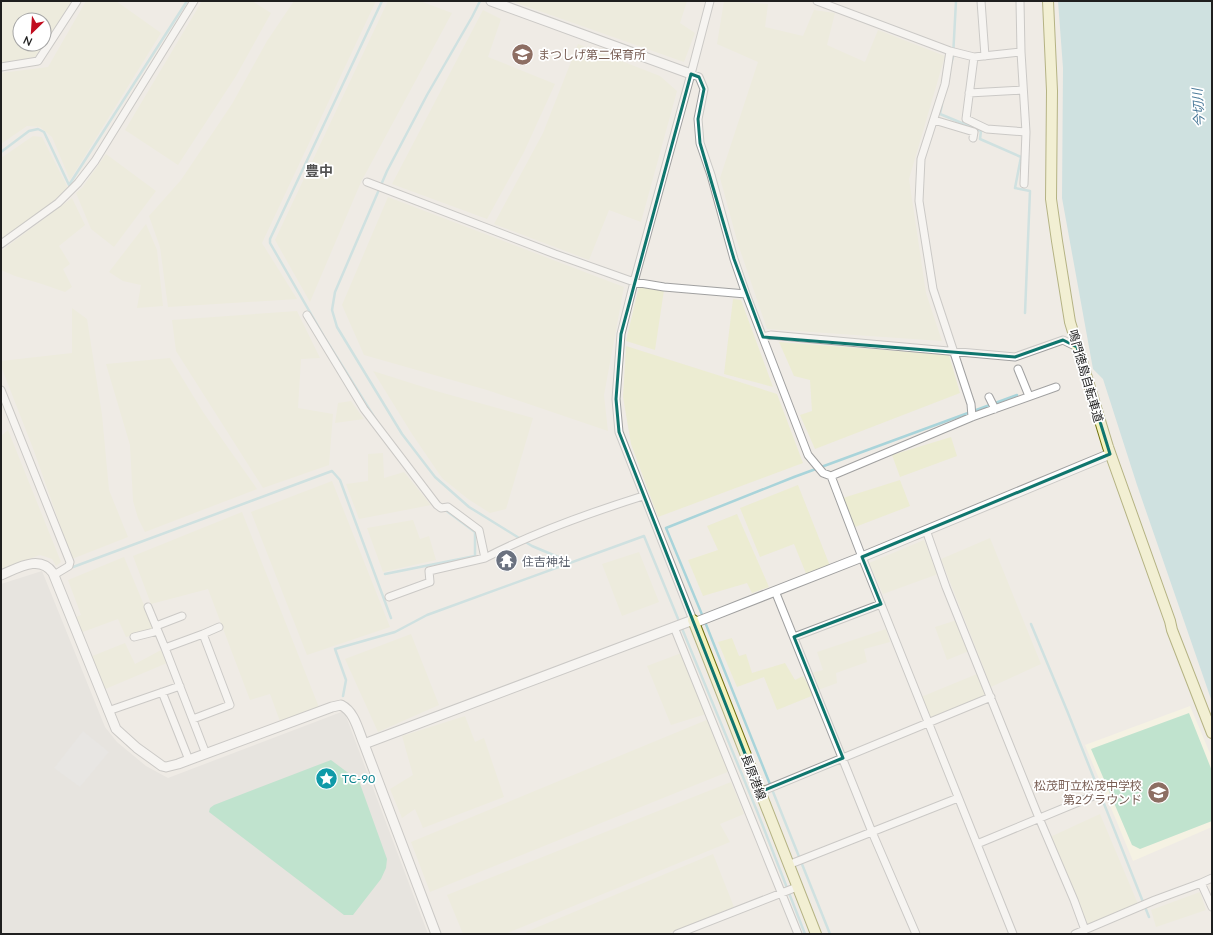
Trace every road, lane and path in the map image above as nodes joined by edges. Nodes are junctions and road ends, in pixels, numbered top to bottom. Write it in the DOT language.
graph roads {
  1 [pos="77,1"];
  2 [pos="194,1"];
  3 [pos="491,1"];
  4 [pos="710,1"];
  5 [pos="817,1"];
  6 [pos="981,1"];
  7 [pos="1020,1"];
  8 [pos="1048,1"];
  9 [pos="950,51"];
  10 [pos="1021,52"];
  11 [pos="984,56"];
  12 [pos="974,57"];
  13 [pos="1,67"];
  14 [pos="691,74"];
  15 [pos="1023,90"];
  16 [pos="969,93"];
  17 [pos="934,120"];
  18 [pos="1026,132"];
  19 [pos="973,138"];
  20 [pos="367,182"];
  21 [pos="1024,184"];
  22 [pos="1,244"];
  23 [pos="634,282"];
  24 [pos="746,294"];
  25 [pos="307,314"];
  26 [pos="763,337"];
  27 [pos="1077,347"];
  28 [pos="953,351"];
  29 [pos="1018,369"];
  30 [pos="1056,387"];
  31 [pos="1,393"];
  32 [pos="1029,396"];
  33 [pos="988,397"];
  34 [pos="995,409"];
  35 [pos="972,417"];
  36 [pos="1110,454"];
  37 [pos="831,476"];
  38 [pos="643,496"];
  39 [pos="926,530"];
  40 [pos="862,557"];
  41 [pos="485,558"];
  42 [pos="1,575"];
  43 [pos="54,575"];
  44 [pos="776,591"];
  45 [pos="389,597"];
  46 [pos="881,604"];
  47 [pos="148,607"];
  48 [pos="182,616"];
  49 [pos="693,621"];
  50 [pos="219,627"];
  51 [pos="674,627"];
  52 [pos="157,628"];
  53 [pos="203,634"];
  54 [pos="134,637"];
  55 [pos="794,637"];
  56 [pos="166,648"];
  57 [pos="180,686"];
  58 [pos="162,692"];
  59 [pos="991,697"];
  60 [pos="108,710"];
  61 [pos="193,719"];
  62 [pos="929,723"];
  63 [pos="1212,733"];
  64 [pos="364,744"];
  65 [pos="206,754"];
  66 [pos="843,758"];
  67 [pos="189,760"];
  68 [pos="760,792"];
  69 [pos="1098,794"];
  70 [pos="958,798"];
  71 [pos="1039,818"];
  72 [pos="872,832"];
  73 [pos="976,844"];
  74 [pos="788,865"];
  75 [pos="1212,878"];
  76 [pos="1201,883"];
  77 [pos="797,887"];
  78 [pos="782,892"];
  79 [pos="1212,906"];
  80 [pos="1089,930"];
  81 [pos="436,934"];
  82 [pos="677,934"];
  83 [pos="798,934"];
  84 [pos="816,934"];
  85 [pos="916,934"];
  86 [pos="1013,934"];
  87 [pos="1075,934"];
  1 -- 13 [label="street"];
  2 -- 22 [label="street"];
  3 -- 14 [label="street"];
  4 -- 14 [label="street"];
  5 -- 9 [label="street"];
  6 -- 11 [label="street"];
  7 -- 10 [label="street"];
  8 -- 27 [label="main road, 鳴門徳島自転車道"];
  9 -- 12 [label="street"];
  9 -- 17 [label="street"];
  10 -- 11 [label="street"];
  10 -- 15 [label="street"];
  11 -- 12 [label="street"];
  12 -- 16 [label="street"];
  14 -- 23 [label="street"];
  14 -- 24 [label="street"];
  15 -- 16 [label="street"];
  15 -- 18 [label="street"];
  16 -- 18 [label="street"];
  17 -- 19 [label="street"];
  17 -- 28 [label="street"];
  18 -- 21 [label="street"];
  20 -- 23 [label="street"];
  23 -- 24 [label="street"];
  23 -- 38 [label="street"];
  24 -- 26 [label="street"];
  25 -- 41 [label="street"];
  26 -- 28 [label="street"];
  26 -- 37 [label="street"];
  27 -- 28 [label="street"];
  27 -- 36 [label="main road, 鳴門徳島自転車道"];
  28 -- 35 [label="street"];
  29 -- 32 [label="street"];
  30 -- 32 [label="street"];
  31 -- 43 [label="street"];
  32 -- 34 [label="street"];
  33 -- 34 [label="street"];
  34 -- 35 [label="street"];
  35 -- 37 [label="street"];
  36 -- 39 [label="street"];
  36 -- 63 [label="main road, 鳴門徳島自転車道"];
  37 -- 40 [label="street"];
  38 -- 41 [label="street"];
  38 -- 49 [label="street"];
  39 -- 40 [label="street"];
  39 -- 59 [label="street"];
  40 -- 44 [label="street"];
  40 -- 46 [label="street"];
  41 -- 45 [label="street"];
  42 -- 43 [label="street"];
  43 -- 60 [label="street"];
  44 -- 49 [label="street"];
  44 -- 55 [label="street"];
  46 -- 55 [label="street"];
  46 -- 62 [label="street"];
  47 -- 52 [label="street"];
  48 -- 52 [label="street"];
  49 -- 51 [label="street"];
  49 -- 68 [label="main road, 長原港線"];
  50 -- 53 [label="street"];
  51 -- 64 [label="street"];
  51 -- 78 [label="street"];
  52 -- 54 [label="street"];
  52 -- 56 [label="street"];
  53 -- 56 [label="street"];
  53 -- 61 [label="street"];
  55 -- 66 [label="street"];
  56 -- 57 [label="street"];
  57 -- 58 [label="street"];
  57 -- 61 [label="street"];
  58 -- 60 [label="street"];
  58 -- 67 [label="street"];
  59 -- 62 [label="street"];
  59 -- 71 [label="street"];
  60 -- 67 [label="street"];
  61 -- 65 [label="street"];
  62 -- 66 [label="street"];
  62 -- 70 [label="street"];
  64 -- 65 [label="street"];
  64 -- 81 [label="street"];
  65 -- 67 [label="street"];
  66 -- 68 [label="street"];
  66 -- 72 [label="street"];
  68 -- 74 [label="main road, 長原港線"];
  69 -- 71 [label="street"];
  70 -- 72 [label="street"];
  70 -- 73 [label="street"];
  71 -- 73 [label="street"];
  71 -- 80 [label="street"];
  72 -- 74 [label="street"];
  72 -- 85 [label="street"];
  73 -- 86 [label="street"];
  74 -- 77 [label="main road, 長原港線"];
  75 -- 76 [label="street"];
  76 -- 79 [label="street"];
  76 -- 80 [label="street"];
  77 -- 78 [label="street"];
  77 -- 84 [label="main road, 長原港線"];
  78 -- 82 [label="street"];
  78 -- 83 [label="street"];
  80 -- 87 [label="street"];
}
